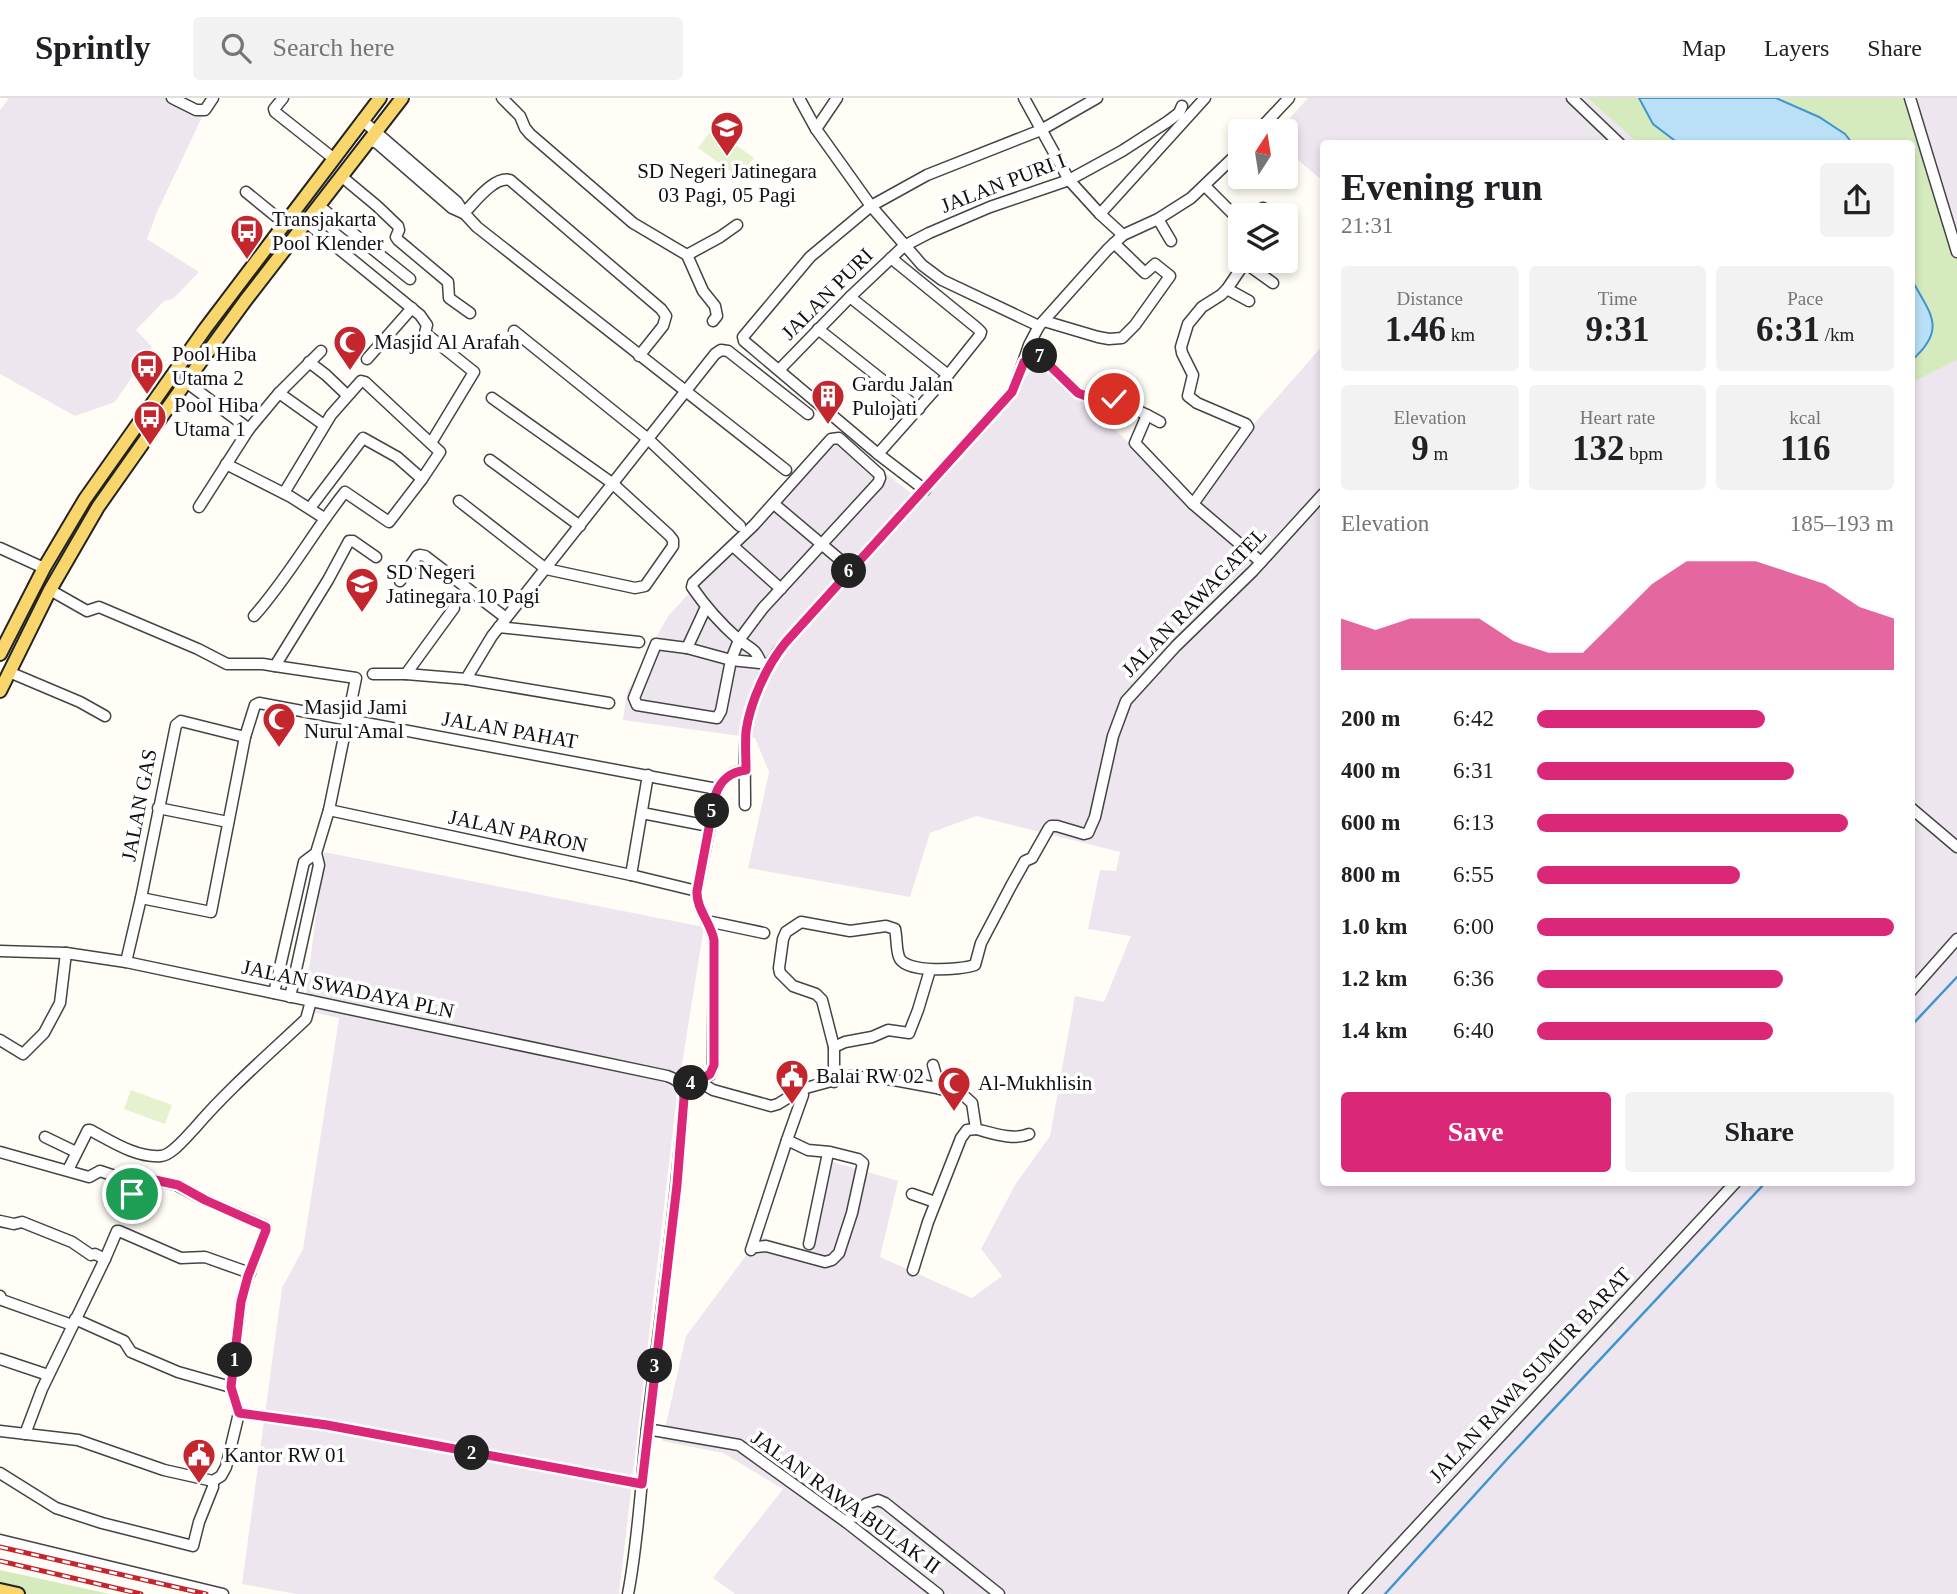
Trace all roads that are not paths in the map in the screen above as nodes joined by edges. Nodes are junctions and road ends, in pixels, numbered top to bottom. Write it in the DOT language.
graph roads {
  1 [pos="172,98"];
  2 [pos="213,98"];
  3 [pos="283,98"];
  4 [pos="380,98"];
  5 [pos="402,98"];
  6 [pos="502,98"];
  7 [pos="799,98"];
  8 [pos="838,98"];
  9 [pos="1024,98"];
  10 [pos="1097,98"];
  11 [pos="1205,98"];
  12 [pos="1289,98"];
  13 [pos="1572,98"];
  14 [pos="1910,98"];
  15 [pos="1184,102"];
  16 [pos="1191,113"];
  17 [pos="1269,119"];
  18 [pos="362,120"];
  19 [pos="816,129"];
  20 [pos="1041,130"];
  21 [pos="1155,130"];
  22 [pos="372,136"];
  23 [pos="1167,140"];
  24 [pos="1616,140"];
  25 [pos="333,158"];
  26 [pos="1228,163"];
  27 [pos="341,177"];
  28 [pos="1069,180"];
  29 [pos="1206,186"];
  30 [pos="246,192"];
  31 [pos="319,206"];
  32 [pos="871,206"];
  33 [pos="1228,209"];
  34 [pos="464,213"];
  35 [pos="1100,214"];
  36 [pos="1158,219"];
  37 [pos="306,222"];
  38 [pos="284,223"];
  39 [pos="737,225"];
  40 [pos="1124,235"];
  41 [pos="1171,241"];
  42 [pos="1114,243"];
  43 [pos="904,246"];
  44 [pos="1957,252"];
  45 [pos="687,255"];
  46 [pos="891,258"];
  47 [pos="1238,273"];
  48 [pos="1260,273"];
  49 [pos="410,279"];
  50 [pos="1273,283"];
  51 [pos="1227,289"];
  52 [pos="850,297"];
  53 [pos="1249,301"];
  54 [pos="412,309"];
  55 [pos="470,313"];
  56 [pos="713,321"];
  57 [pos="1042,323"];
  58 [pos="818,329"];
  59 [pos="514,331"];
  60 [pos="321,351"];
  61 [pos="639,356"];
  62 [pos="367,359"];
  63 [pos="309,362"];
  64 [pos="1024,362"];
  65 [pos="779,370"];
  66 [pos="948,375"];
  67 [pos="186,382"];
  68 [pos="685,392"];
  69 [pos="279,393"];
  70 [pos="347,395"];
  71 [pos="492,398"];
  72 [pos="919,409"];
  73 [pos="808,414"];
  74 [pos="1147,415"];
  75 [pos="1160,422"];
  76 [pos="324,425"];
  77 [pos="249,429"];
  78 [pos="648,439"];
  79 [pos="431,443"];
  80 [pos="878,454"];
  81 [pos="490,460"];
  82 [pos="226,464"];
  83 [pos="786,470"];
  84 [pos="422,479"];
  85 [pos="612,483"];
  86 [pos="925,490"];
  87 [pos="284,493"];
  88 [pos="1320,497"];
  89 [pos="459,501"];
  90 [pos="774,503"];
  91 [pos="1193,504"];
  92 [pos="199,507"];
  93 [pos="310,508"];
  94 [pos="324,519"];
  95 [pos="580,526"];
  96 [pos="740,526"];
  97 [pos="821,544"];
  98 [pos="733,546"];
  99 [pos="0,548"];
  100 [pos="376,557"];
  101 [pos="1261,562"];
  102 [pos="44,568"];
  103 [pos="546,569"];
  104 [pos="851,569"];
  105 [pos="400,581"];
  106 [pos="781,589"];
  107 [pos="51,590"];
  108 [pos="706,607"];
  109 [pos="454,608"];
  110 [pos="254,616"];
  111 [pos="506,618"];
  112 [pos="499,627"];
  113 [pos="739,640"];
  114 [pos="639,642"];
  115 [pos="687,648"];
  116 [pos="0,654"];
  117 [pos="731,660"];
  118 [pos="765,664"];
  119 [pos="275,666"];
  120 [pos="9,672"];
  121 [pos="373,674"];
  122 [pos="406,674"];
  123 [pos="466,679"];
  124 [pos="0,691"];
  125 [pos="609,703"];
  126 [pos="105,716"];
  127 [pos="348,720"];
  128 [pos="245,737"];
  129 [pos="746,770"];
  130 [pos="649,775"];
  131 [pos="717,789"];
  132 [pos="745,805"];
  133 [pos="158,808"];
  134 [pos="329,810"];
  135 [pos="1915,811"];
  136 [pos="642,813"];
  137 [pos="228,822"];
  138 [pos="709,826"];
  139 [pos="1957,846"];
  140 [pos="316,853"];
  141 [pos="631,875"];
  142 [pos="697,891"];
  143 [pos="141,898"];
  144 [pos="707,921"];
  145 [pos="764,933"];
  146 [pos="1957,939"];
  147 [pos="0,951"];
  148 [pos="66,953"];
  149 [pos="126,962"];
  150 [pos="930,970"];
  151 [pos="1915,986"];
  152 [pos="274,993"];
  153 [pos="290,997"];
  154 [pos="311,1001"];
  155 [pos="0,1040"];
  156 [pos="834,1046"];
  157 [pos="933,1065"];
  158 [pos="698,1081"];
  159 [pos="834,1082"];
  160 [pos="682,1086"];
  161 [pos="802,1089"];
  162 [pos="940,1089"];
  163 [pos="976,1129"];
  164 [pos="1029,1134"];
  165 [pos="46,1137"];
  166 [pos="787,1140"];
  167 [pos="0,1152"];
  168 [pos="76,1152"];
  169 [pos="828,1153"];
  170 [pos="68,1170"];
  171 [pos="135,1182"];
  172 [pos="1732,1186"];
  173 [pos="912,1194"];
  174 [pos="936,1202"];
  175 [pos="130,1203"];
  176 [pos="0,1221"];
  177 [pos="809,1244"];
  178 [pos="105,1259"];
  179 [pos="913,1270"];
  180 [pos="250,1273"];
  181 [pos="0,1296"];
  182 [pos="73,1322"];
  183 [pos="0,1359"];
  184 [pos="48,1375"];
  185 [pos="231,1387"];
  186 [pos="239,1413"];
  187 [pos="647,1429"];
  188 [pos="0,1431"];
  189 [pos="25,1434"];
  190 [pos="0,1474"];
  191 [pos="213,1481"];
  192 [pos="642,1484"];
  193 [pos="846,1522"];
  194 [pos="0,1540"];
  195 [pos="0,1590"];
  196 [pos="18,1594"];
  197 [pos="223,1594"];
  198 [pos="628,1594"];
  199 [pos="938,1594"];
  200 [pos="999,1594"];
  201 [pos="1354,1594"];
  1 -- 2 [label="street"];
  3 -- 25 [label="street"];
  4 -- 18 [label="main road"];
  5 -- 22 [label="main road"];
  6 -- 45 [label="street"];
  7 -- 19 [label="street"];
  8 -- 19 [label="street"];
  9 -- 20 [label="street"];
  10 -- 20 [label="street"];
  11 -- 16 [label="street"];
  12 -- 17 [label="street"];
  13 -- 24 [label="street"];
  14 -- 44 [label="street"];
  15 -- 16 [label="street"];
  15 -- 21 [label="street, JALAN PURI I"];
  16 -- 23 [label="street"];
  18 -- 22 [label="street"];
  18 -- 25 [label="main road"];
  19 -- 32 [label="street"];
  20 -- 28 [label="street"];
  20 -- 32 [label="street"];
  21 -- 23 [label="street"];
  21 -- 28 [label="street, JALAN PURI I"];
  22 -- 27 [label="main road"];
  22 -- 34 [label="street"];
  23 -- 35 [label="street"];
  25 -- 38 [label="main road"];
  26 -- 29 [label="street"];
  27 -- 31 [label="main road"];
  27 -- 55 [label="street"];
  28 -- 35 [label="street"];
  28 -- 43 [label="street, JALAN PURI I"];
  29 -- 33 [label="street"];
  29 -- 36 [label="street"];
  30 -- 38 [label="street"];
  31 -- 37 [label="main road"];
  31 -- 49 [label="street"];
  32 -- 43 [label="street"];
  32 -- 65 [label="street"];
  34 -- 61 [label="street"];
  34 -- 61 [label="street"];
  35 -- 40 [label="street"];
  36 -- 40 [label="street"];
  36 -- 41 [label="street"];
  37 -- 54 [label="street"];
  37 -- 67 [label="main road"];
  38 -- 102 [label="main road"];
  39 -- 45 [label="street"];
  40 -- 42 [label="street"];
  42 -- 57 [label="street"];
  42 -- 57 [label="street"];
  43 -- 46 [label="street, JALAN PURI"];
  43 -- 57 [label="street"];
  45 -- 56 [label="street"];
  46 -- 52 [label="street, JALAN PURI"];
  46 -- 66 [label="street"];
  47 -- 51 [label="street"];
  48 -- 50 [label="street"];
  51 -- 53 [label="street"];
  51 -- 91 [label="street"];
  52 -- 58 [label="street, JALAN PURI"];
  52 -- 66 [label="street"];
  54 -- 62 [label="street"];
  54 -- 79 [label="street"];
  57 -- 64 [label="street"];
  58 -- 65 [label="street, JALAN PURI"];
  58 -- 72 [label="street"];
  59 -- 78 [label="street"];
  60 -- 63 [label="street"];
  61 -- 68 [label="street"];
  63 -- 69 [label="street"];
  63 -- 70 [label="street"];
  64 -- 74 [label="street"];
  64 -- 86 [label="street"];
  65 -- 80 [label="street"];
  66 -- 72 [label="street"];
  67 -- 77 [label="street"];
  67 -- 107 [label="main road"];
  68 -- 73 [label="street"];
  68 -- 78 [label="street"];
  68 -- 83 [label="street"];
  69 -- 76 [label="street"];
  69 -- 77 [label="street"];
  70 -- 76 [label="street"];
  70 -- 79 [label="street"];
  71 -- 85 [label="street"];
  72 -- 80 [label="street"];
  74 -- 75 [label="street"];
  74 -- 91 [label="street"];
  76 -- 87 [label="street"];
  77 -- 82 [label="street"];
  78 -- 85 [label="street"];
  78 -- 96 [label="street"];
  79 -- 84 [label="street"];
  80 -- 86 [label="street"];
  81 -- 95 [label="street"];
  82 -- 87 [label="street"];
  82 -- 92 [label="street"];
  84 -- 93 [label="street"];
  84 -- 94 [label="street"];
  85 -- 95 [label="street"];
  85 -- 103 [label="street"];
  86 -- 104 [label="street"];
  87 -- 93 [label="street"];
  88 -- 101 [label="street, JALAN RAWAGATEL"];
  89 -- 103 [label="street"];
  90 -- 97 [label="street"];
  90 -- 97 [label="street"];
  90 -- 98 [label="street"];
  91 -- 101 [label="street"];
  93 -- 94 [label="street"];
  94 -- 110 [label="street"];
  95 -- 103 [label="street"];
  97 -- 104 [label="street"];
  97 -- 106 [label="street"];
  98 -- 106 [label="street"];
  98 -- 108 [label="street"];
  99 -- 102 [label="street"];
  100 -- 119 [label="street"];
  101 -- 150 [label="street, JALAN RAWAGATEL"];
  102 -- 116 [label="main road"];
  103 -- 111 [label="street"];
  104 -- 118 [label="street"];
  105 -- 111 [label="street"];
  106 -- 113 [label="street"];
  107 -- 119 [label="street"];
  107 -- 120 [label="main road"];
  108 -- 113 [label="street"];
  108 -- 115 [label="street"];
  109 -- 122 [label="street"];
  111 -- 112 [label="street"];
  112 -- 114 [label="street"];
  112 -- 123 [label="street"];
  113 -- 117 [label="street"];
  113 -- 118 [label="street"];
  115 -- 117 [label="street"];
  115 -- 117 [label="street"];
  117 -- 118 [label="street"];
  118 -- 129 [label="street"];
  119 -- 127 [label="street"];
  120 -- 124 [label="main road"];
  120 -- 126 [label="street"];
  121 -- 122 [label="street"];
  122 -- 123 [label="street"];
  123 -- 125 [label="street"];
  127 -- 128 [label="street, JALAN PAHAT"];
  127 -- 130 [label="street, JALAN PAHAT"];
  127 -- 134 [label="street"];
  128 -- 133 [label="street, JALAN GAS"];
  128 -- 137 [label="street"];
  129 -- 131 [label="street"];
  129 -- 132 [label="street"];
  130 -- 131 [label="street, JALAN PAHAT"];
  130 -- 136 [label="street"];
  131 -- 138 [label="street"];
  133 -- 137 [label="street"];
  133 -- 143 [label="street, JALAN GAS"];
  134 -- 140 [label="street"];
  134 -- 141 [label="street, JALAN PARON"];
  135 -- 139 [label="street"];
  136 -- 138 [label="street"];
  136 -- 141 [label="street"];
  137 -- 143 [label="street"];
  138 -- 142 [label="street"];
  140 -- 152 [label="street"];
  140 -- 153 [label="street"];
  141 -- 142 [label="street, JALAN PARON"];
  142 -- 144 [label="street"];
  143 -- 149 [label="street, JALAN GAS"];
  144 -- 145 [label="street"];
  144 -- 158 [label="street"];
  146 -- 151 [label="street"];
  147 -- 148 [label="street, JALAN SWADAYA PLN"];
  148 -- 149 [label="street, JALAN SWADAYA PLN"];
  148 -- 155 [label="street"];
  149 -- 152 [label="street, JALAN SWADAYA PLN"];
  150 -- 156 [label="street"];
  150 -- 156 [label="street"];
  152 -- 153 [label="street, JALAN SWADAYA PLN"];
  153 -- 154 [label="street, JALAN SWADAYA PLN"];
  154 -- 160 [label="street, JALAN SWADAYA PLN"];
  154 -- 168 [label="street"];
  156 -- 159 [label="street"];
  157 -- 162 [label="street"];
  158 -- 160 [label="street"];
  158 -- 161 [label="street"];
  159 -- 161 [label="street"];
  159 -- 162 [label="street"];
  160 -- 187 [label="street"];
  161 -- 166 [label="street"];
  162 -- 163 [label="street"];
  163 -- 164 [label="street"];
  163 -- 174 [label="street"];
  165 -- 168 [label="street"];
  166 -- 169 [label="street"];
  166 -- 169 [label="street"];
  167 -- 170 [label="street"];
  168 -- 170 [label="street"];
  169 -- 177 [label="street"];
  170 -- 171 [label="street"];
  171 -- 175 [label="street"];
  171 -- 180 [label="street"];
  172 -- 201 [label="street, JALAN RAWA SUMUR BARAT"];
  173 -- 174 [label="street"];
  174 -- 179 [label="street"];
  176 -- 178 [label="street"];
  178 -- 180 [label="street"];
  178 -- 182 [label="street"];
  180 -- 185 [label="street"];
  181 -- 182 [label="street"];
  182 -- 184 [label="street"];
  182 -- 185 [label="street"];
  183 -- 184 [label="street"];
  184 -- 189 [label="street"];
  185 -- 186 [label="street"];
  186 -- 191 [label="street"];
  186 -- 192 [label="street"];
  187 -- 192 [label="street"];
  187 -- 193 [label="street, JALAN RAWA BULAK II"];
  188 -- 189 [label="street"];
  189 -- 191 [label="street"];
  190 -- 191 [label="street"];
  192 -- 198 [label="street"];
  193 -- 199 [label="street, JALAN RAWA BULAK II"];
  193 -- 200 [label="street"];
  194 -- 197 [label="street"];
  195 -- 196 [label="main road"];
}
